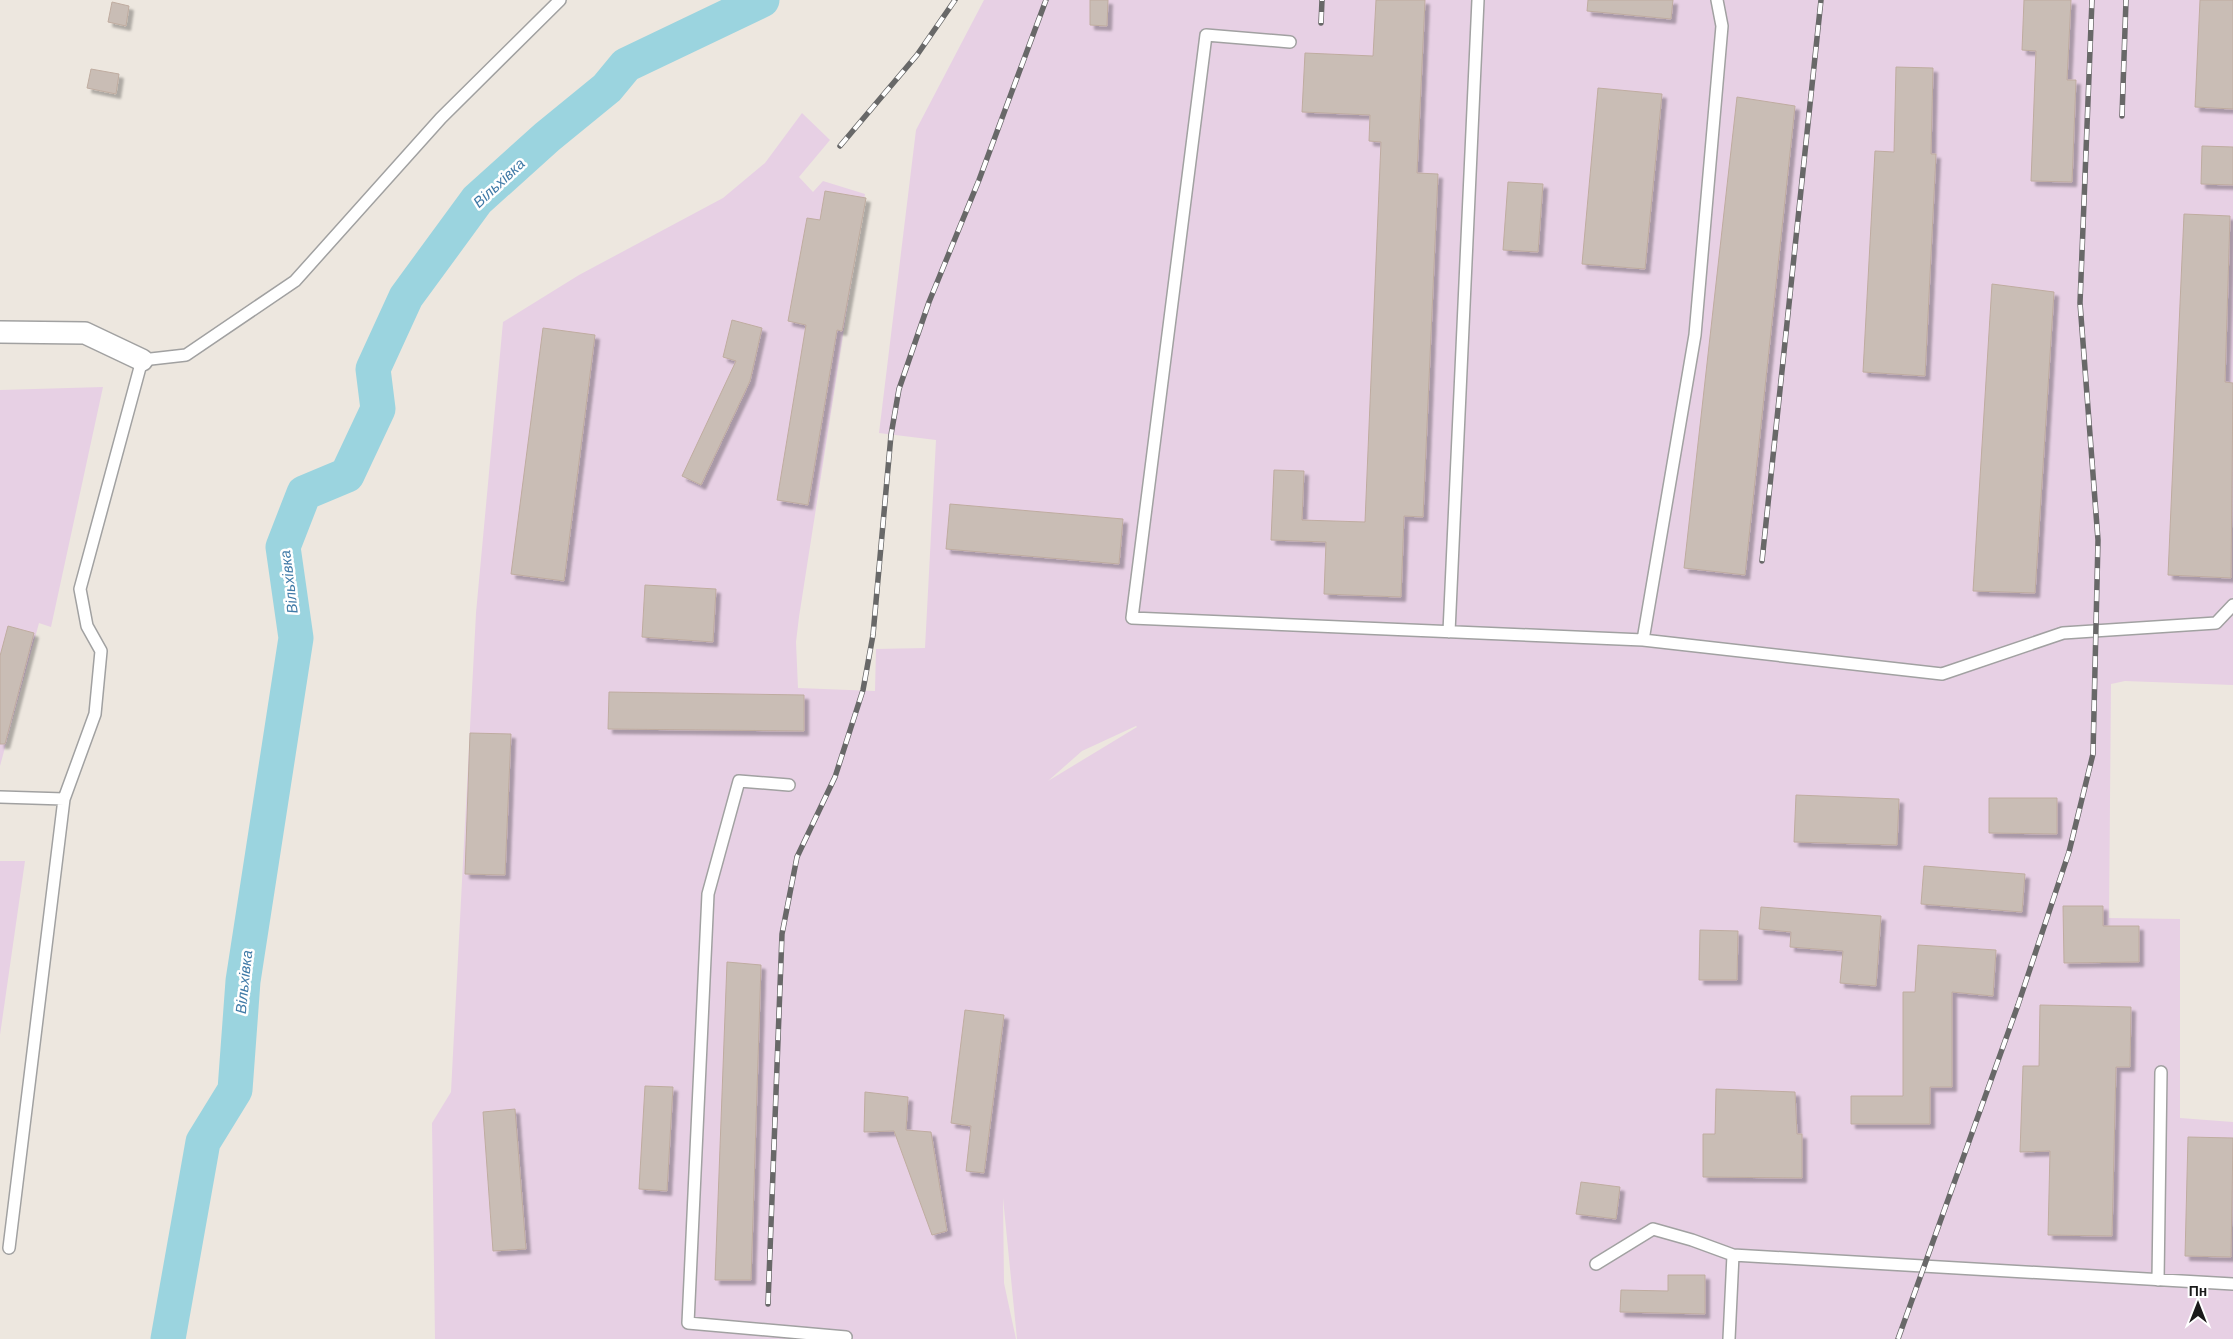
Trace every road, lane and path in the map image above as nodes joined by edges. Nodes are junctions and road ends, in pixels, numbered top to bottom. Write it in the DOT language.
graph roads {
  1 [pos="560,0"];
  2 [pos="1478,0"];
  3 [pos="1717,0"];
  4 [pos="1290,42"];
  5 [pos="0,332"];
  6 [pos="142,360"];
  7 [pos="2233,605"];
  8 [pos="1449,632"];
  9 [pos="1643,640"];
  10 [pos="789,785"];
  11 [pos="0,797"];
  12 [pos="64,799"];
  13 [pos="2161,1072"];
  14 [pos="9,1248"];
  15 [pos="1733,1255"];
  16 [pos="1596,1264"];
  17 [pos="2158,1280"];
  18 [pos="2233,1284"];
  19 [pos="846,1337"];
  20 [pos="1729,1339"];
  1 -- 6 [label="lane"];
  2 -- 8 [label="lane"];
  3 -- 9 [label="lane"];
  4 -- 8 [label="lane"];
  5 -- 6 [label="street"];
  6 -- 12 [label="lane"];
  7 -- 9 [label="lane"];
  8 -- 9 [label="lane"];
  10 -- 19 [label="lane"];
  11 -- 12 [label="lane"];
  12 -- 14 [label="lane"];
  13 -- 17 [label="lane"];
  15 -- 16 [label="lane"];
  15 -- 17 [label="lane"];
  15 -- 20 [label="lane"];
  17 -- 18 [label="lane"];
}
